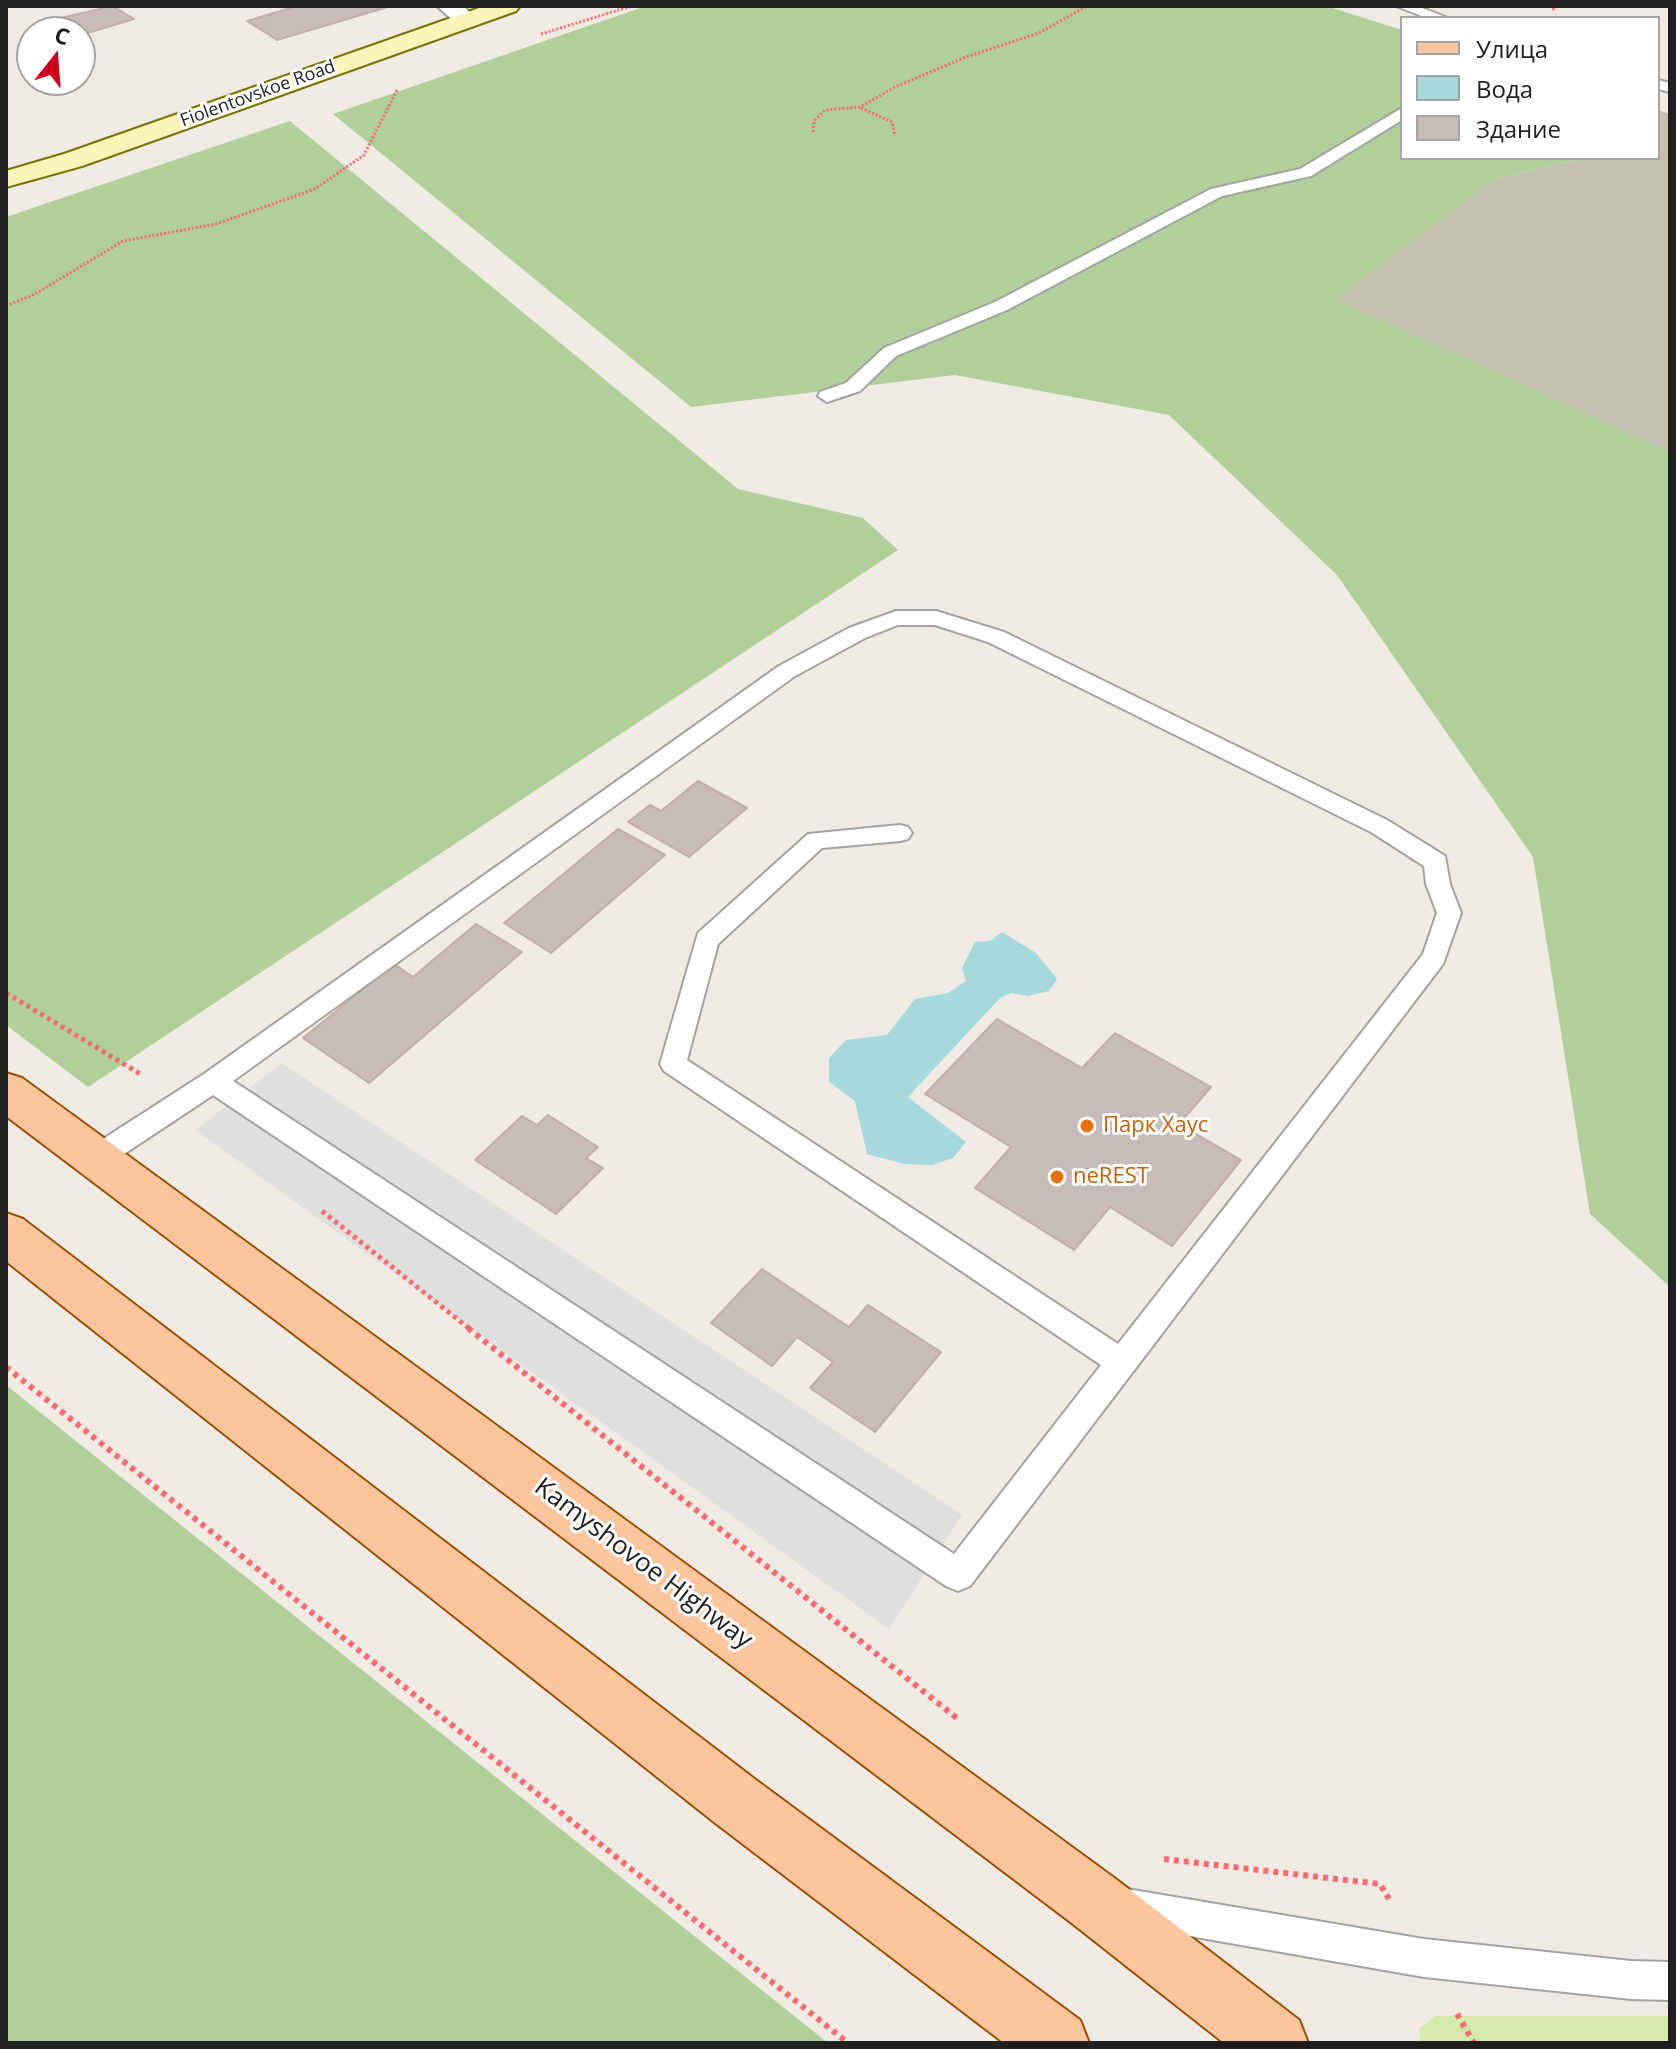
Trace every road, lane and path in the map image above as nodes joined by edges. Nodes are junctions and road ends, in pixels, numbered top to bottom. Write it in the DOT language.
graph roads {
  1 [pos="508,6"];
  2 [pos="632,6"];
  3 [pos="1087,6"];
  4 [pos="1403,6"];
  5 [pos="458,13"];
  6 [pos="1435,16"];
  7 [pos="529,37"];
  8 [pos="408,85"];
  9 [pos="860,107"];
  10 [pos="1400,114"];
  11 [pos="813,132"];
  12 [pos="895,136"];
  13 [pos="6,179"];
  14 [pos="6,306"];
  15 [pos="827,396"];
  16 [pos="900,833"];
  17 [pos="6,993"];
  18 [pos="213,1081"];
  19 [pos="6,1091"];
  20 [pos="182,1099"];
  21 [pos="96,1158"];
  22 [pos="319,1208"];
  23 [pos="6,1233"];
  24 [pos="1121,1362"];
  25 [pos="6,1367"];
  26 [pos="966,1725"];
  27 [pos="1159,1858"];
  28 [pos="1095,1902"];
  29 [pos="1424,1958"];
  30 [pos="1631,1980"];
  31 [pos="1670,1981"];
  32 [pos="1670,1991"];
  33 [pos="848,2043"];
  34 [pos="1057,2043"];
  35 [pos="1276,2043"];
  1 -- 5 [label="main road, Fiolentovskoe Road"];
  2 -- 7 [label="path"];
  3 -- 9 [label="path"];
  4 -- 6 [label="lane"];
  5 -- 13 [label="main road, Fiolentovskoe Road"];
  8 -- 14 [label="path"];
  9 -- 11 [label="path"];
  9 -- 12 [label="path"];
  10 -- 15 [label="lane"];
  16 -- 24 [label="lane"];
  17 -- 20 [label="path"];
  18 -- 20 [label="lane"];
  18 -- 24 [label="lane"];
  18 -- 24 [label="lane"];
  19 -- 21 [label="main road, Kamyshovoe Highway"];
  20 -- 21 [label="lane"];
  21 -- 28 [label="main road, Kamyshovoe Highway"];
  22 -- 26 [label="path"];
  23 -- 34 [label="main road"];
  25 -- 33 [label="path"];
  27 -- 29 [label="path"];
  28 -- 29 [label="lane"];
  28 -- 35 [label="main road, Kamyshovoe Highway"];
  29 -- 30 [label="lane"];
  30 -- 31 [label="lane"];
  30 -- 32 [label="lane"];
}
